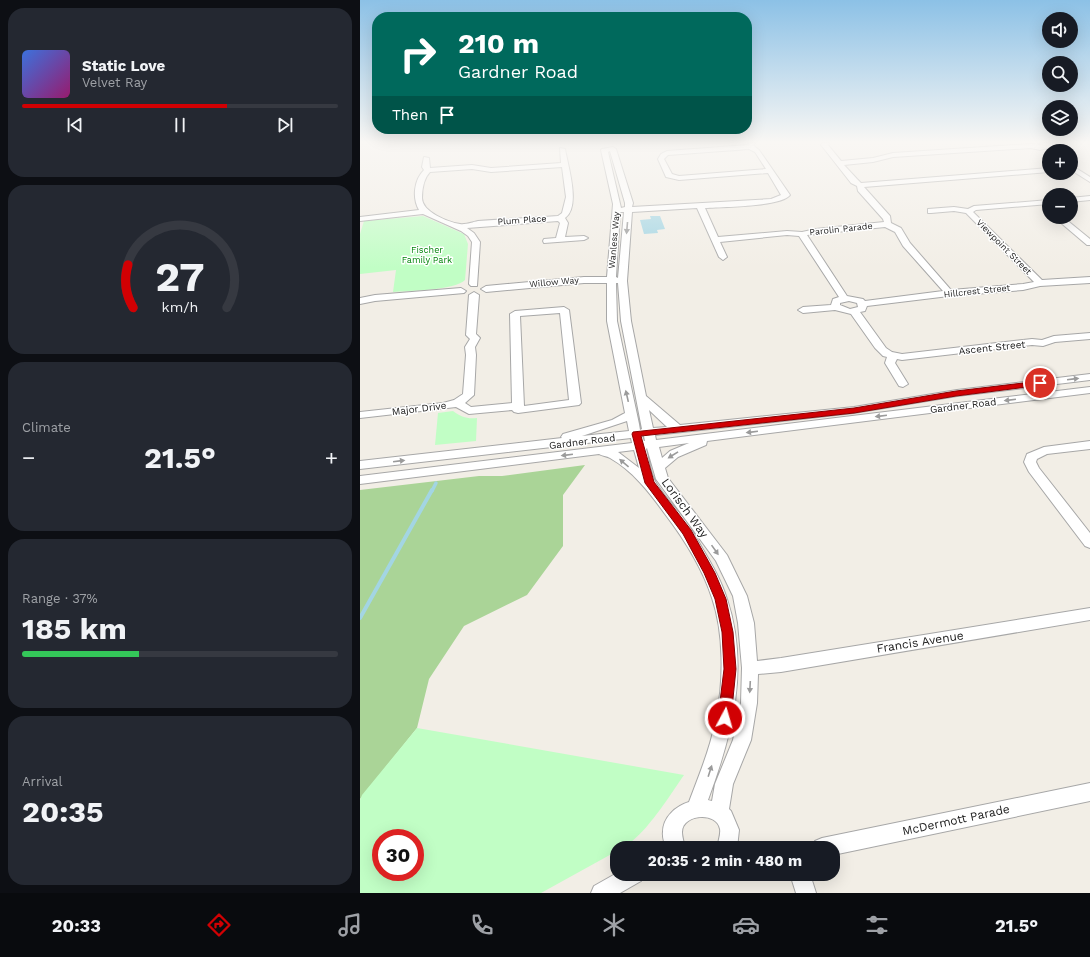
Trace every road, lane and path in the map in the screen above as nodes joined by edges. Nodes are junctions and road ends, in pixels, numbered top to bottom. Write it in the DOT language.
graph roads {
  1 [pos="421,185"];
  2 [pos="568,185"];
  3 [pos="612,185"];
  4 [pos="624,185"];
  5 [pos="779,185"];
  6 [pos="860,185"];
  7 [pos="864,185"];
  8 [pos="1090,198"];
  9 [pos="1078,199"];
  10 [pos="1042,205"];
  11 [pos="700,206"];
  12 [pos="628,209"];
  13 [pos="617,210"];
  14 [pos="424,211"];
  15 [pos="931,211"];
  16 [pos="968,211"];
  17 [pos="560,218"];
  18 [pos="360,219"];
  19 [pos="886,224"];
  20 [pos="1067,224"];
  21 [pos="461,228"];
  22 [pos="802,234"];
  23 [pos="584,238"];
  24 [pos="560,240"];
  25 [pos="716,240"];
  26 [pos="547,241"];
  27 [pos="1090,243"];
  28 [pos="723,257"];
  29 [pos="610,280"];
  30 [pos="1090,280"];
  31 [pos="622,281"];
  32 [pos="1040,283"];
  33 [pos="474,284"];
  34 [pos="486,289"];
  35 [pos="461,291"];
  36 [pos="949,292"];
  37 [pos="474,295"];
  38 [pos="844,298"];
  39 [pos="361,303"];
  40 [pos="863,304"];
  41 [pos="836,307"];
  42 [pos="803,310"];
  43 [pos="854,312"];
  44 [pos="1090,336"];
  45 [pos="893,356"];
  46 [pos="1090,377"];
  47 [pos="903,384"];
  48 [pos="1090,390"];
  49 [pos="641,397"];
  50 [pos="458,403"];
  51 [pos="518,406"];
  52 [pos="631,414"];
  53 [pos="360,415"];
  54 [pos="677,429"];
  55 [pos="716,436"];
  56 [pos="644,439"];
  57 [pos="544,445"];
  58 [pos="1090,445"];
  59 [pos="595,451"];
  60 [pos="360,465"];
  61 [pos="658,467"];
  62 [pos="360,480"];
  63 [pos="649,483"];
  64 [pos="1090,543"];
  65 [pos="1090,614"];
  66 [pos="750,668"];
  67 [pos="1090,792"];
  68 [pos="696,807"];
  69 [pos="719,812"];
  70 [pos="672,841"];
  71 [pos="728,841"];
  72 [pos="840,844"];
  73 [pos="622,881"];
  74 [pos="802,881"];
  75 [pos="601,893"];
  76 [pos="806,893"];
  1 -- 14 [label="street"];
  2 -- 17 [label="street"];
  3 -- 13 [label="street, Wanless Way"];
  4 -- 12 [label="street, Wanless Way"];
  5 -- 11 [label="street"];
  6 -- 7 [label="street"];
  6 -- 19 [label="street, Parolin Parade"];
  8 -- 9 [label="street"];
  10 -- 16 [label="street, Viewpoint Street"];
  11 -- 12 [label="street"];
  11 -- 25 [label="street"];
  12 -- 13 [label="street"];
  12 -- 31 [label="street, Wanless Way, one-way"];
  13 -- 29 [label="street, Wanless Way"];
  14 -- 18 [label="street"];
  14 -- 21 [label="street"];
  15 -- 16 [label="street, Viewpoint Street"];
  16 -- 32 [label="street, Viewpoint Street"];
  17 -- 21 [label="street, Plum Place"];
  17 -- 24 [label="street, Plum Place"];
  19 -- 22 [label="street, Parolin Parade"];
  19 -- 36 [label="street"];
  20 -- 27 [label="street"];
  21 -- 33 [label="street"];
  22 -- 25 [label="street, Parolin Parade"];
  22 -- 38 [label="street"];
  23 -- 24 [label="street"];
  24 -- 26 [label="street"];
  25 -- 28 [label="street"];
  29 -- 31 [label="street, Willow Way"];
  29 -- 34 [label="street, Willow Way"];
  52 -- 29 [label="street, Wanless Way, one-way"];
  30 -- 32 [label="street, Hillcrest Street"];
  31 -- 49 [label="street, Wanless Way"];
  32 -- 36 [label="street, Hillcrest Street"];
  33 -- 34 [label="street"];
  33 -- 35 [label="street"];
  34 -- 37 [label="street"];
  35 -- 37 [label="street"];
  35 -- 39 [label="street"];
  36 -- 40 [label="street, Hillcrest Street"];
  37 -- 50 [label="street, Major Drive"];
  38 -- 40 [label="street"];
  38 -- 41 [label="street"];
  40 -- 43 [label="street"];
  41 -- 42 [label="street"];
  41 -- 43 [label="street"];
  43 -- 45 [label="street"];
  44 -- 45 [label="street, Ascent Street"];
  45 -- 47 [label="street"];
  54 -- 46 [label="street, Gardner Road, one-way"];
  48 -- 55 [label="street, Gardner Road, one-way"];
  49 -- 54 [label="street"];
  49 -- 56 [label="street, Wanless Way"];
  50 -- 51 [label="street"];
  50 -- 53 [label="street, Major Drive"];
  51 -- 51 [label="street"];
  52 -- 56 [label="street, Wanless Way"];
  52 -- 57 [label="street"];
  54 -- 56 [label="street, Gardner Road"];
  55 -- 56 [label="street, Gardner Road"];
  55 -- 61 [label="street, Gardner Road, one-way"];
  56 -- 57 [label="street, Gardner Road"];
  56 -- 59 [label="street, Gardner Road"];
  56 -- 61 [label="street, Lorisch Way"];
  56 -- 63 [label="street, Lorisch Way"];
  60 -- 57 [label="street, Gardner Road, one-way"];
  58 -- 64 [label="street"];
  59 -- 62 [label="street, Gardner Road, one-way"];
  63 -- 59 [label="street, Lorisch Way, one-way"];
  61 -- 66 [label="street, Lorisch Way, one-way"];
  68 -- 63 [label="street, Lorisch Way, one-way"];
  65 -- 66 [label="street, Francis Avenue"];
  66 -- 69 [label="street, Lorisch Way, one-way"];
  67 -- 72 [label="street, McDermott Parade"];
  68 -- 69 [label="street"];
  68 -- 70 [label="street"];
  69 -- 71 [label="street"];
  73 -- 75 [label="street"];
  74 -- 76 [label="street"];
}
